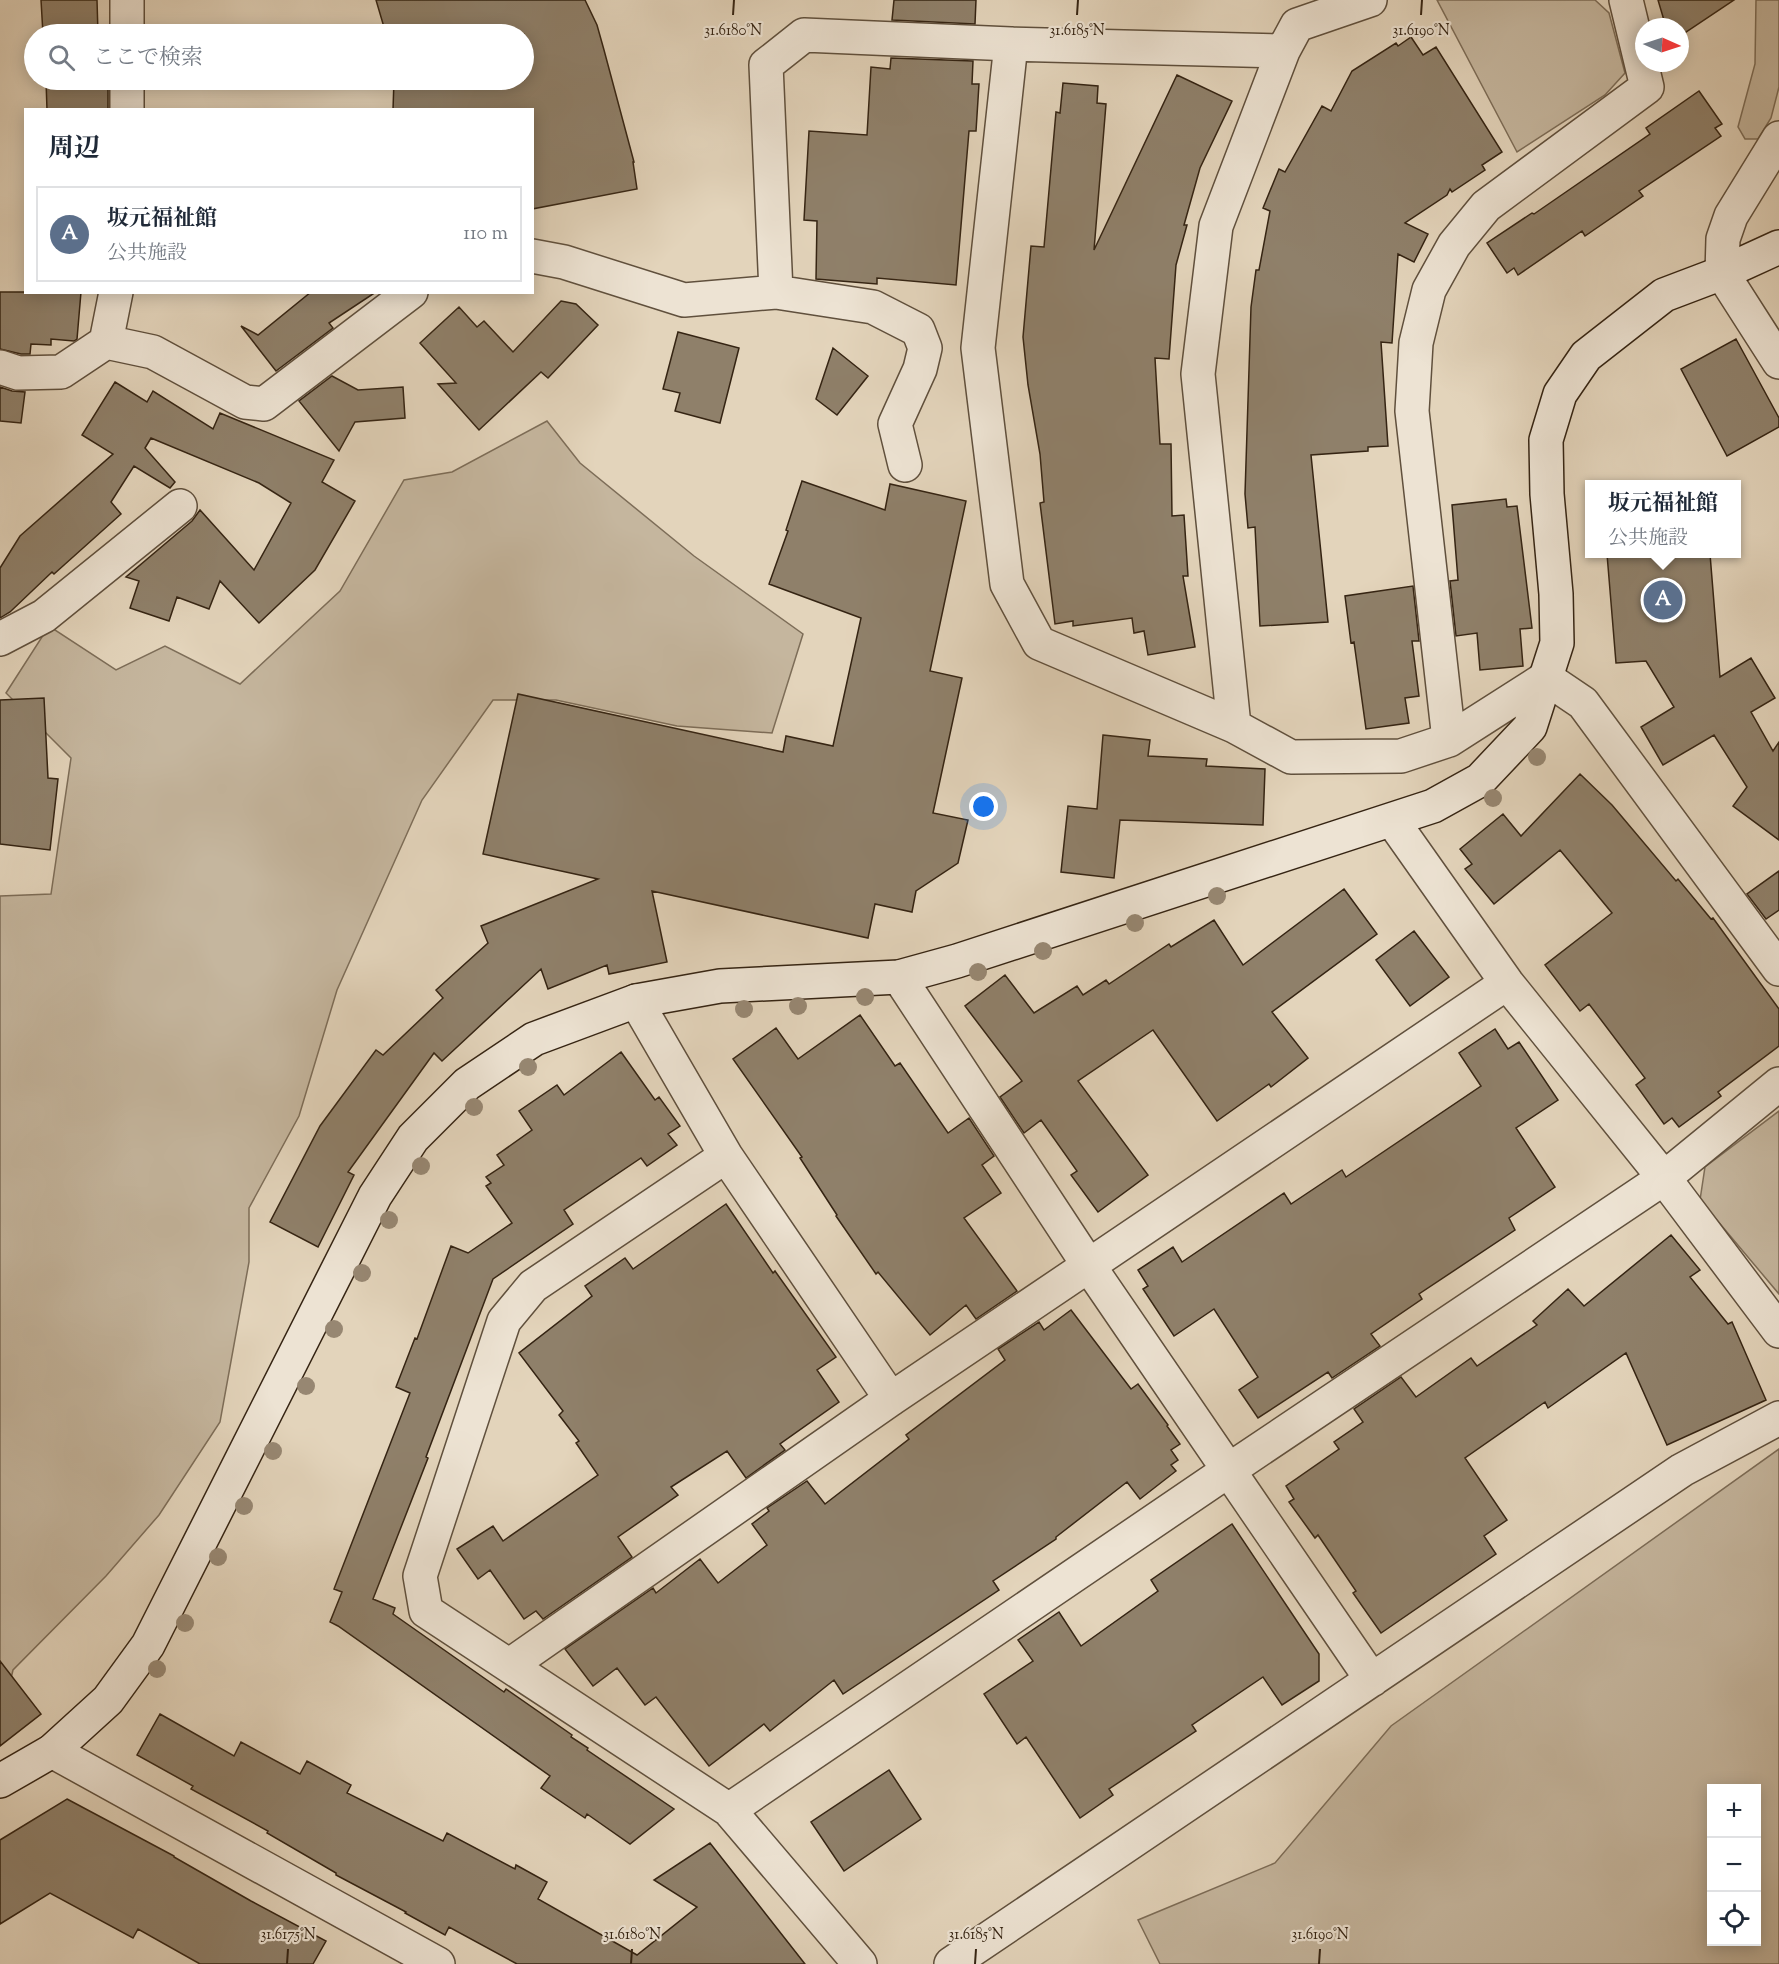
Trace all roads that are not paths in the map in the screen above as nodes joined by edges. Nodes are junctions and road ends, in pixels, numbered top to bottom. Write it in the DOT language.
graph roads {
  1 [pos="127,0"];
  2 [pos="1370,0"];
  3 [pos="1626,0"];
  4 [pos="127,24"];
  5 [pos="1011,44"];
  6 [pos="1283,51"];
  7 [pos="127,90"];
  8 [pos="127,108"];
  9 [pos="1779,138"];
  10 [pos="1779,247"];
  11 [pos="534,256"];
  12 [pos="1722,273"];
  13 [pos="776,292"];
  14 [pos="116,294"];
  15 [pos="408,294"];
  16 [pos="106,342"];
  17 [pos="1779,362"];
  18 [pos="0,367"];
  19 [pos="905,465"];
  20 [pos="180,506"];
  21 [pos="0,639"];
  22 [pos="1546,678"];
  23 [pos="1234,726"];
  24 [pos="1449,740"];
  25 [pos="1392,820"];
  26 [pos="1779,969"];
  27 [pos="899,977"];
  28 [pos="1507,983"];
  29 [pos="636,1001"];
  30 [pos="1779,1084"];
  31 [pos="726,1156"];
  32 [pos="1664,1178"];
  33 [pos="1089,1266"];
  34 [pos="1779,1331"];
  35 [pos="891,1399"];
  36 [pos="1779,1419"];
  37 [pos="1229,1470"];
  38 [pos="510,1665"];
  39 [pos="1372,1680"];
  40 [pos="52,1751"];
  41 [pos="0,1781"];
  42 [pos="729,1810"];
  43 [pos="438,1964"];
  44 [pos="860,1964"];
  45 [pos="951,1964"];
  1 -- 4 [label="street"];
  2 -- 6 [label="street"];
  3 -- 24 [label="street"];
  5 -- 6 [label="street"];
  5 -- 13 [label="street"];
  5 -- 23 [label="street"];
  6 -- 23 [label="street"];
  7 -- 8 [label="street"];
  9 -- 12 [label="street"];
  10 -- 12 [label="street"];
  11 -- 13 [label="street"];
  12 -- 17 [label="street"];
  12 -- 22 [label="street"];
  13 -- 19 [label="street"];
  14 -- 16 [label="street"];
  15 -- 16 [label="street"];
  16 -- 18 [label="street"];
  20 -- 21 [label="street"];
  22 -- 24 [label="street"];
  22 -- 25 [label="street"];
  22 -- 26 [label="street"];
  23 -- 24 [label="street"];
  25 -- 27 [label="street"];
  25 -- 28 [label="street"];
  27 -- 29 [label="street"];
  27 -- 33 [label="street"];
  28 -- 32 [label="street"];
  28 -- 33 [label="street"];
  29 -- 31 [label="street"];
  29 -- 40 [label="street"];
  30 -- 32 [label="street"];
  31 -- 35 [label="street"];
  31 -- 38 [label="street"];
  32 -- 34 [label="street"];
  32 -- 37 [label="street"];
  33 -- 35 [label="street"];
  33 -- 37 [label="street"];
  35 -- 38 [label="street"];
  36 -- 39 [label="street"];
  37 -- 39 [label="street"];
  37 -- 42 [label="street"];
  38 -- 42 [label="street"];
  39 -- 45 [label="street"];
  40 -- 41 [label="street"];
  40 -- 43 [label="street"];
  42 -- 44 [label="street"];
}
